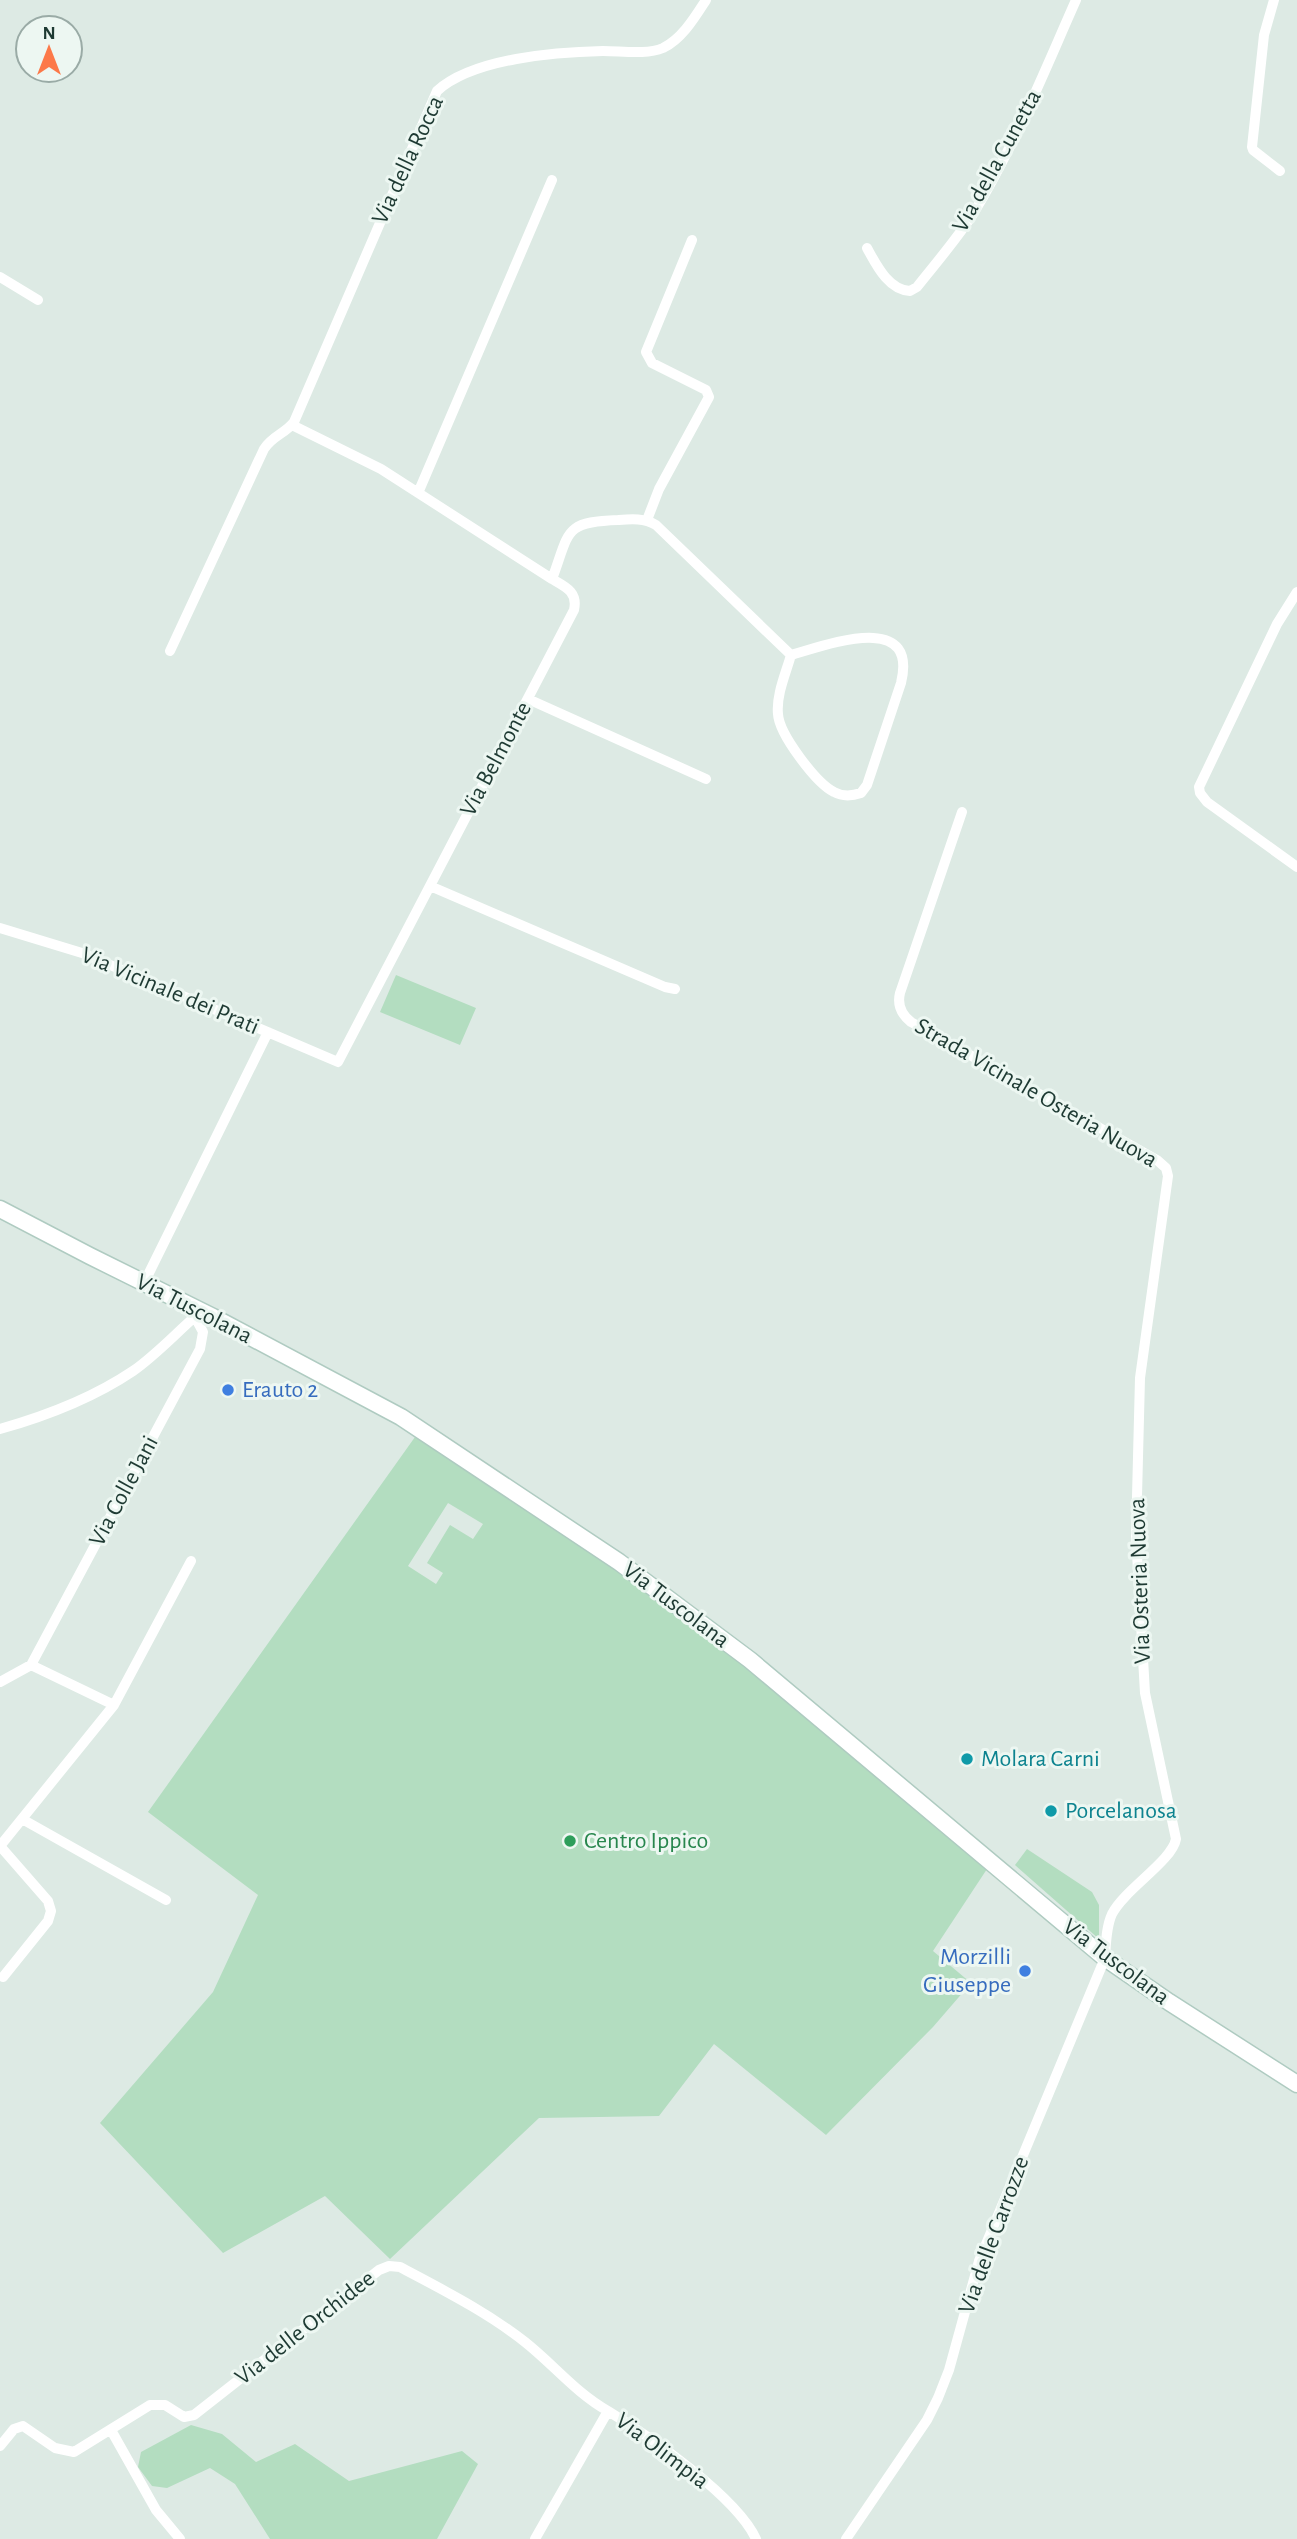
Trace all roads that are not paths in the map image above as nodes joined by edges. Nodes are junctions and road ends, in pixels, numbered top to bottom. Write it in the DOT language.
graph roads {
  1 [pos="706,0"];
  2 [pos="1076,0"];
  3 [pos="1274,0"];
  4 [pos="1280,171"];
  5 [pos="552,180"];
  6 [pos="692,240"];
  7 [pos="867,248"];
  8 [pos="0,277"];
  9 [pos="38,300"];
  10 [pos="292,425"];
  11 [pos="418,493"];
  12 [pos="647,520"];
  13 [pos="552,579"];
  14 [pos="1297,592"];
  15 [pos="170,650"];
  16 [pos="791,655"];
  17 [pos="528,699"];
  18 [pos="706,779"];
  19 [pos="962,812"];
  20 [pos="1297,867"];
  21 [pos="430,886"];
  22 [pos="0,928"];
  23 [pos="675,989"];
  24 [pos="268,1032"];
  25 [pos="338,1062"];
  26 [pos="1168,1176"];
  27 [pos="0,1209"];
  28 [pos="144,1283"];
  29 [pos="198,1314"];
  30 [pos="0,1429"];
  31 [pos="191,1561"];
  32 [pos="31,1665"];
  33 [pos="0,1682"];
  34 [pos="114,1705"];
  35 [pos="22,1819"];
  36 [pos="0,1846"];
  37 [pos="166,1900"];
  38 [pos="1105,1958"];
  39 [pos="3,1977"];
  40 [pos="1297,2084"];
  41 [pos="608,2411"];
  42 [pos="111,2430"];
  43 [pos="0,2446"];
  44 [pos="180,2539"];
  45 [pos="535,2539"];
  46 [pos="756,2539"];
  47 [pos="846,2539"];
  1 -- 10 [label="street, Via della Rocca"];
  2 -- 7 [label="street, Via della Cunetta"];
  3 -- 4 [label="street"];
  5 -- 11 [label="street"];
  6 -- 12 [label="street"];
  8 -- 9 [label="street"];
  10 -- 11 [label="street"];
  10 -- 15 [label="street, Via della Rocca"];
  11 -- 13 [label="street"];
  12 -- 13 [label="street"];
  12 -- 16 [label="street"];
  13 -- 17 [label="street, Via Belmonte"];
  14 -- 20 [label="street"];
  16 -- 16 [label="street"];
  17 -- 18 [label="street"];
  17 -- 21 [label="street, Via Belmonte"];
  19 -- 26 [label="street, Strada Vicinale Osteria Nuova"];
  21 -- 23 [label="street"];
  21 -- 25 [label="street, Via Belmonte"];
  22 -- 24 [label="street, Via Vicinale dei Prati"];
  24 -- 25 [label="street, Via Vicinale dei Prati"];
  24 -- 28 [label="street"];
  26 -- 38 [label="street, Via Osteria Nuova"];
  27 -- 28 [label="main road, Via Tuscolana"];
  28 -- 29 [label="main road, Via Tuscolana"];
  29 -- 30 [label="street"];
  29 -- 32 [label="street, Via Colle Jani"];
  29 -- 38 [label="main road, Via Tuscolana"];
  31 -- 34 [label="street"];
  32 -- 33 [label="street"];
  32 -- 34 [label="street"];
  34 -- 35 [label="street"];
  35 -- 36 [label="street"];
  35 -- 37 [label="street"];
  36 -- 39 [label="street"];
  38 -- 40 [label="main road, Via Tuscolana"];
  38 -- 47 [label="street, Via delle Carrozze"];
  41 -- 42 [label="street, Via delle Orchidee"];
  41 -- 45 [label="street, Via Olimpia"];
  41 -- 46 [label="street, Via Olimpia"];
  42 -- 43 [label="street, Via delle Orchidee"];
  42 -- 44 [label="street"];
}
